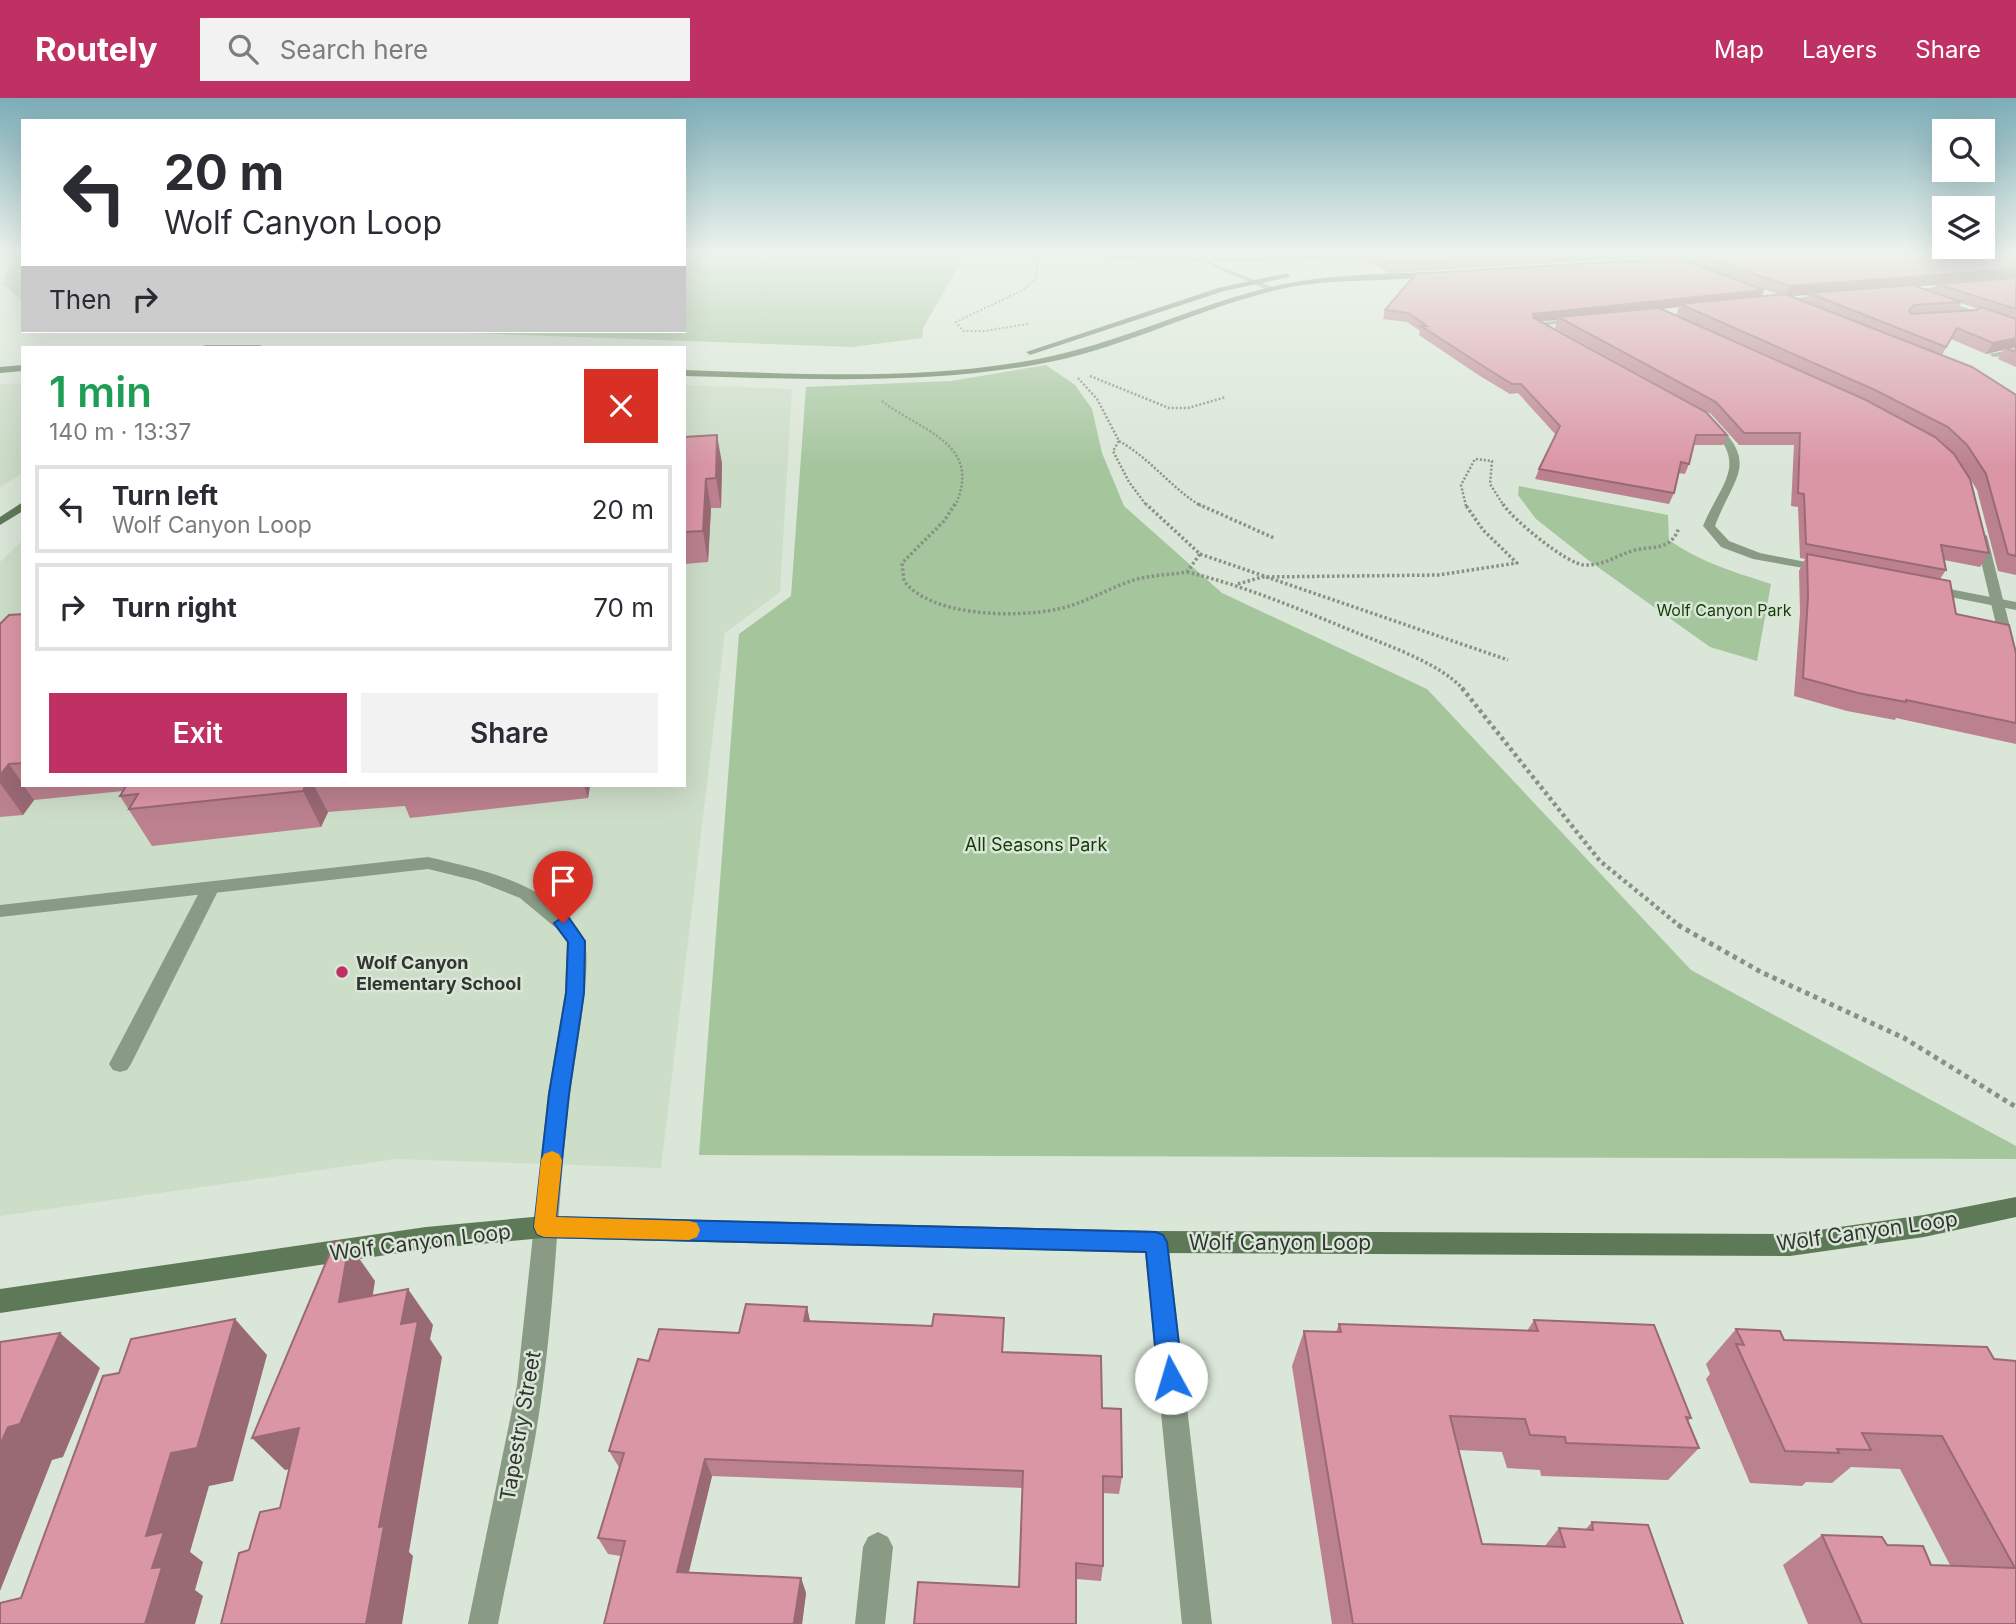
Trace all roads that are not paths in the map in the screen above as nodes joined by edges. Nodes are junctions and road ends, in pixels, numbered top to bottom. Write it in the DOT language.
graph roads {
  1 [pos="1118,323"];
  2 [pos="1172,323"];
  3 [pos="1543,323"];
  4 [pos="1550,332"];
  5 [pos="2016,352"];
  6 [pos="1021,354"];
  7 [pos="1993,354"];
  8 [pos="1011,356"];
  9 [pos="21,359"];
  10 [pos="0,360"];
  11 [pos="779,365"];
  12 [pos="21,368"];
  13 [pos="0,370"];
  14 [pos="686,373"];
  15 [pos="1695,412"];
  16 [pos="21,506"];
  17 [pos="0,522"];
  18 [pos="1978,526"];
  19 [pos="1837,572"];
  20 [pos="1917,587"];
  21 [pos="1997,602"];
  22 [pos="2016,606"];
  23 [pos="2016,679"];
  24 [pos="210,889"];
  25 [pos="0,911"];
  26 [pos="120,1064"];
  27 [pos="2016,1207"];
  28 [pos="544,1227"];
  29 [pos="1156,1242"];
  30 [pos="0,1301"];
  31 [pos="878,1547"];
  32 [pos="483,1624"];
  33 [pos="870,1624"];
  34 [pos="1197,1624"];
  1 -- 6 [label="street"];
  2 -- 14 [label="street"];
  3 -- 4 [label="street"];
  5 -- 7 [label="street"];
  8 -- 11 [label="street"];
  9 -- 10 [label="street"];
  12 -- 13 [label="street"];
  15 -- 19 [label="street"];
  16 -- 17 [label="street"];
  18 -- 21 [label="street"];
  20 -- 21 [label="street"];
  21 -- 22 [label="street"];
  21 -- 23 [label="street"];
  24 -- 25 [label="street, Tapestry Street"];
  24 -- 26 [label="street"];
  24 -- 28 [label="street, Tapestry Street"];
  27 -- 29 [label="street, Wolf Canyon Loop"];
  28 -- 29 [label="street, Wolf Canyon Loop"];
  28 -- 30 [label="street, Wolf Canyon Loop"];
  28 -- 32 [label="street, Tapestry Street"];
  29 -- 34 [label="street"];
  31 -- 33 [label="street"];
}
